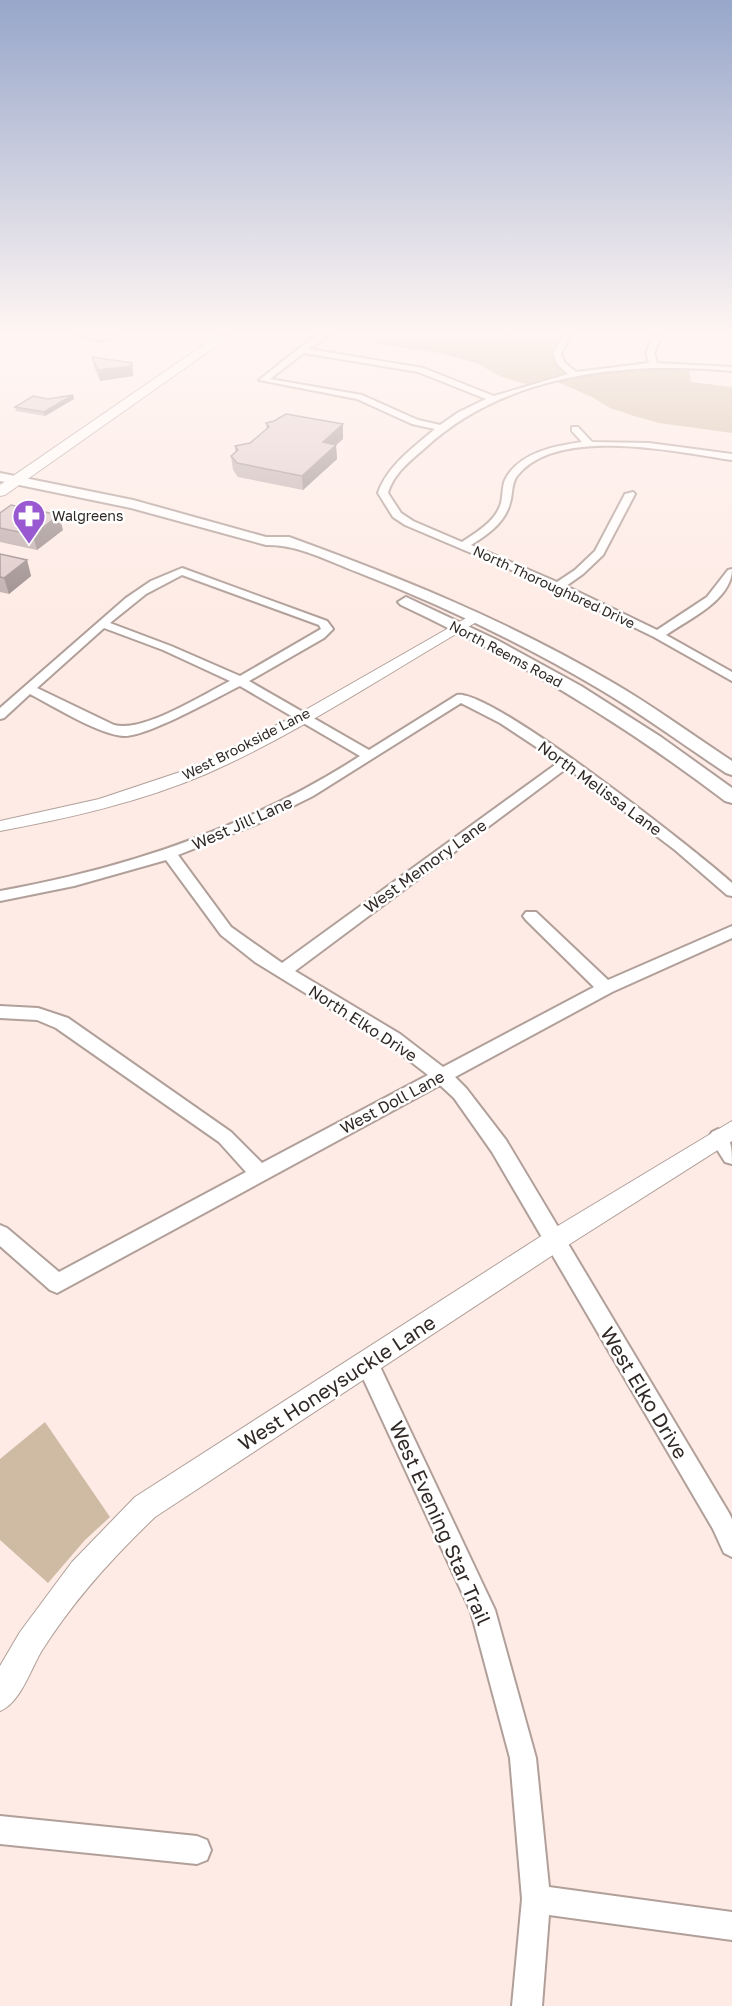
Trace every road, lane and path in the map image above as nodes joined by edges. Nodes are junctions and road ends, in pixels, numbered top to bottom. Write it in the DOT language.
graph roads {
  1 [pos="441,428"];
  2 [pos="69,429"];
  3 [pos="91,429"];
  4 [pos="575,429"];
  5 [pos="589,444"];
  6 [pos="732,457"];
  7 [pos="0,475"];
  8 [pos="16,480"];
  9 [pos="0,492"];
  10 [pos="630,494"];
  11 [pos="266,541"];
  12 [pos="463,546"];
  13 [pos="732,572"];
  14 [pos="558,586"];
  15 [pos="475,617"];
  16 [pos="103,624"];
  17 [pos="458,627"];
  18 [pos="658,635"];
  19 [pos="732,677"];
  20 [pos="240,681"];
  21 [pos="29,689"];
  22 [pos="461,698"];
  23 [pos="0,715"];
  24 [pos="303,717"];
  25 [pos="369,756"];
  26 [pos="568,761"];
  27 [pos="732,769"];
  28 [pos="732,796"];
  29 [pos="0,826"];
  30 [pos="170,855"];
  31 [pos="732,891"];
  32 [pos="0,896"];
  33 [pos="531,916"];
  34 [pos="732,932"];
  35 [pos="283,971"];
  36 [pos="606,988"];
  37 [pos="0,1012"];
  38 [pos="441,1075"];
  39 [pos="727,1141"];
  40 [pos="260,1174"];
  41 [pos="0,1234"];
  42 [pos="554,1241"];
  43 [pos="368,1363"];
  44 [pos="732,1545"];
  45 [pos="0,1696"];
  46 [pos="0,1830"];
  47 [pos="196,1850"];
  48 [pos="536,1899"];
  49 [pos="732,1926"];
  50 [pos="527,2006"];
  1 -- 12 [label="street, North Thoroughbred Drive"];
  2 -- 7 [label="main road"];
  3 -- 8 [label="main road"];
  4 -- 5 [label="street"];
  5 -- 6 [label="street"];
  5 -- 12 [label="street"];
  7 -- 8 [label="main road, North Reems Road"];
  8 -- 9 [label="main road"];
  8 -- 11 [label="main road, North Reems Road"];
  10 -- 14 [label="street"];
  11 -- 15 [label="main road, North Reems Road"];
  11 -- 17 [label="main road, North Reems Road"];
  12 -- 14 [label="street, North Thoroughbred Drive"];
  13 -- 18 [label="street"];
  14 -- 18 [label="street, North Thoroughbred Drive"];
  15 -- 17 [label="street, West Brookside Lane"];
  15 -- 27 [label="main road, North Reems Road"];
  16 -- 20 [label="street"];
  16 -- 20 [label="street"];
  16 -- 21 [label="street"];
  17 -- 24 [label="street, West Brookside Lane"];
  17 -- 28 [label="main road, North Reems Road"];
  18 -- 19 [label="street, North Thoroughbred Drive"];
  20 -- 21 [label="street"];
  20 -- 24 [label="street"];
  21 -- 23 [label="street"];
  22 -- 25 [label="street, West Jill Lane"];
  22 -- 26 [label="street, North Melissa Lane"];
  24 -- 25 [label="street"];
  24 -- 29 [label="street, West Brookside Lane"];
  25 -- 30 [label="street, West Jill Lane"];
  26 -- 31 [label="street, North Melissa Lane"];
  26 -- 35 [label="street, West Memory Lane"];
  30 -- 32 [label="street, West Jill Lane"];
  30 -- 35 [label="street, North Elko Drive"];
  33 -- 36 [label="street"];
  34 -- 36 [label="street, West Doll Lane"];
  35 -- 38 [label="street, North Elko Drive"];
  36 -- 38 [label="street, West Doll Lane"];
  37 -- 40 [label="street"];
  38 -- 40 [label="street, West Doll Lane"];
  38 -- 42 [label="street, North Elko Drive"];
  39 -- 42 [label="street, West Honeysuckle Lane"];
  40 -- 41 [label="street, West Doll Lane"];
  42 -- 43 [label="street, West Honeysuckle Lane"];
  42 -- 44 [label="street, West Elko Drive"];
  43 -- 45 [label="street, West Honeysuckle Lane"];
  43 -- 48 [label="street, West Evening Star Trail"];
  46 -- 47 [label="street"];
  48 -- 49 [label="street"];
  48 -- 50 [label="street, West Evening Star Trail"];
}
